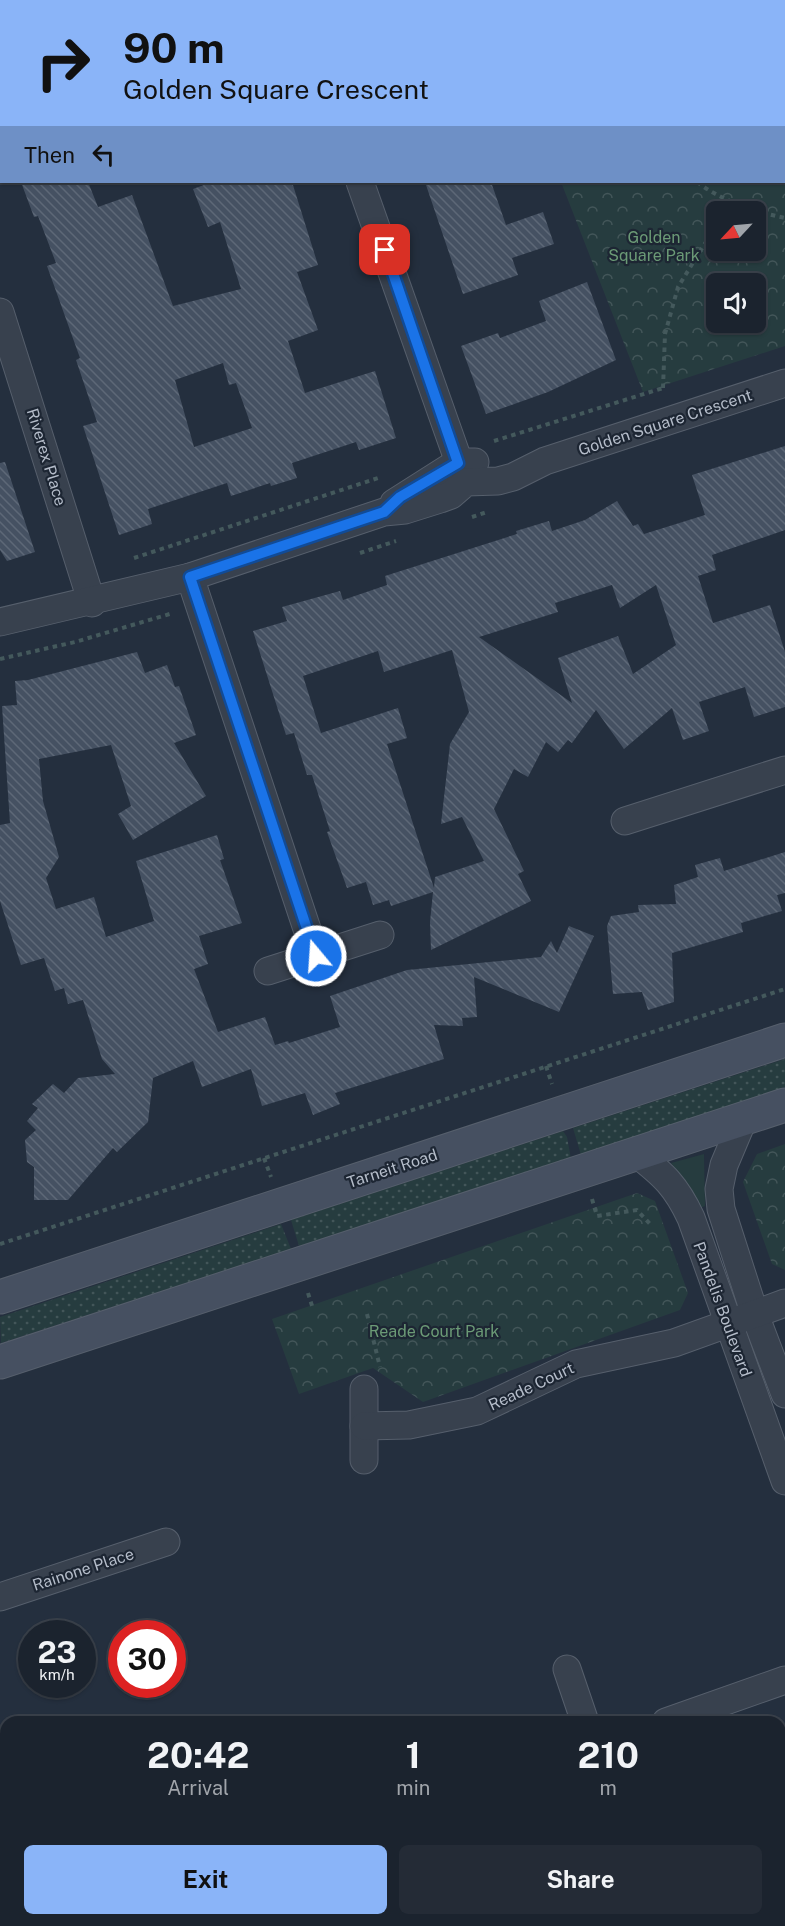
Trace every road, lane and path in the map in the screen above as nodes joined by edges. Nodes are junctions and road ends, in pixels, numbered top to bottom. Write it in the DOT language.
graph roads {
  1 [pos="360,183"];
  2 [pos="698,183"];
  3 [pos="732,200"];
  4 [pos="785,218"];
  5 [pos="706,242"];
  6 [pos="0,312"];
  7 [pos="785,382"];
  8 [pos="663,388"];
  9 [pos="664,422"];
  10 [pos="460,466"];
  11 [pos="387,475"];
  12 [pos="83,573"];
  13 [pos="190,577"];
  14 [pos="92,603"];
  15 [pos="0,622"];
  16 [pos="785,770"];
  17 [pos="625,821"];
  18 [pos="380,935"];
  19 [pos="316,956"];
  20 [pos="268,971"];
  21 [pos="785,989"];
  22 [pos="785,1040"];
  23 [pos="785,1105"];
  24 [pos="743,1120"];
  25 [pos="637,1154"];
  26 [pos="0,1244"];
  27 [pos="0,1297"];
  28 [pos="785,1303"];
  29 [pos="367,1314"];
  30 [pos="755,1315"];
  31 [pos="729,1324"];
  32 [pos="0,1362"];
  33 [pos="364,1389"];
  34 [pos="785,1394"];
  35 [pos="364,1426"];
  36 [pos="364,1460"];
  37 [pos="785,1481"];
  38 [pos="166,1542"];
  39 [pos="0,1597"];
  40 [pos="567,1669"];
  41 [pos="785,1680"];
  42 [pos="583,1716"];
  43 [pos="683,1716"];
  1 -- 10 [label="street"];
  2 -- 3 [label="path"];
  3 -- 4 [label="path"];
  5 -- 8 [label="path"];
  6 -- 12 [label="street, Riverex Place"];
  7 -- 9 [label="street, Golden Square Crescent"];
  8 -- 9 [label="path"];
  8 -- 10 [label="path"];
  9 -- 10 [label="street, Golden Square Crescent"];
  10 -- 13 [label="street"];
  11 -- 12 [label="path"];
  12 -- 14 [label="street, Riverex Place"];
  13 -- 14 [label="street"];
  13 -- 19 [label="street"];
  14 -- 15 [label="street"];
  16 -- 17 [label="street"];
  18 -- 19 [label="street"];
  19 -- 20 [label="street"];
  21 -- 26 [label="path"];
  22 -- 27 [label="main road, Tarneit Road"];
  23 -- 24 [label="main road"];
  24 -- 25 [label="main road"];
  24 -- 30 [label="street, Pandelis Boulevard"];
  25 -- 31 [label="street, Pandelis Boulevard"];
  25 -- 32 [label="main road"];
  28 -- 30 [label="street, Reade Court"];
  29 -- 33 [label="path"];
  30 -- 31 [label="street, Reade Court"];
  30 -- 34 [label="street, Pandelis Boulevard"];
  31 -- 35 [label="street, Reade Court"];
  31 -- 37 [label="street, Pandelis Boulevard"];
  33 -- 35 [label="street"];
  35 -- 36 [label="street"];
  38 -- 39 [label="street, Rainone Place"];
  40 -- 42 [label="street"];
  41 -- 43 [label="street"];
}
